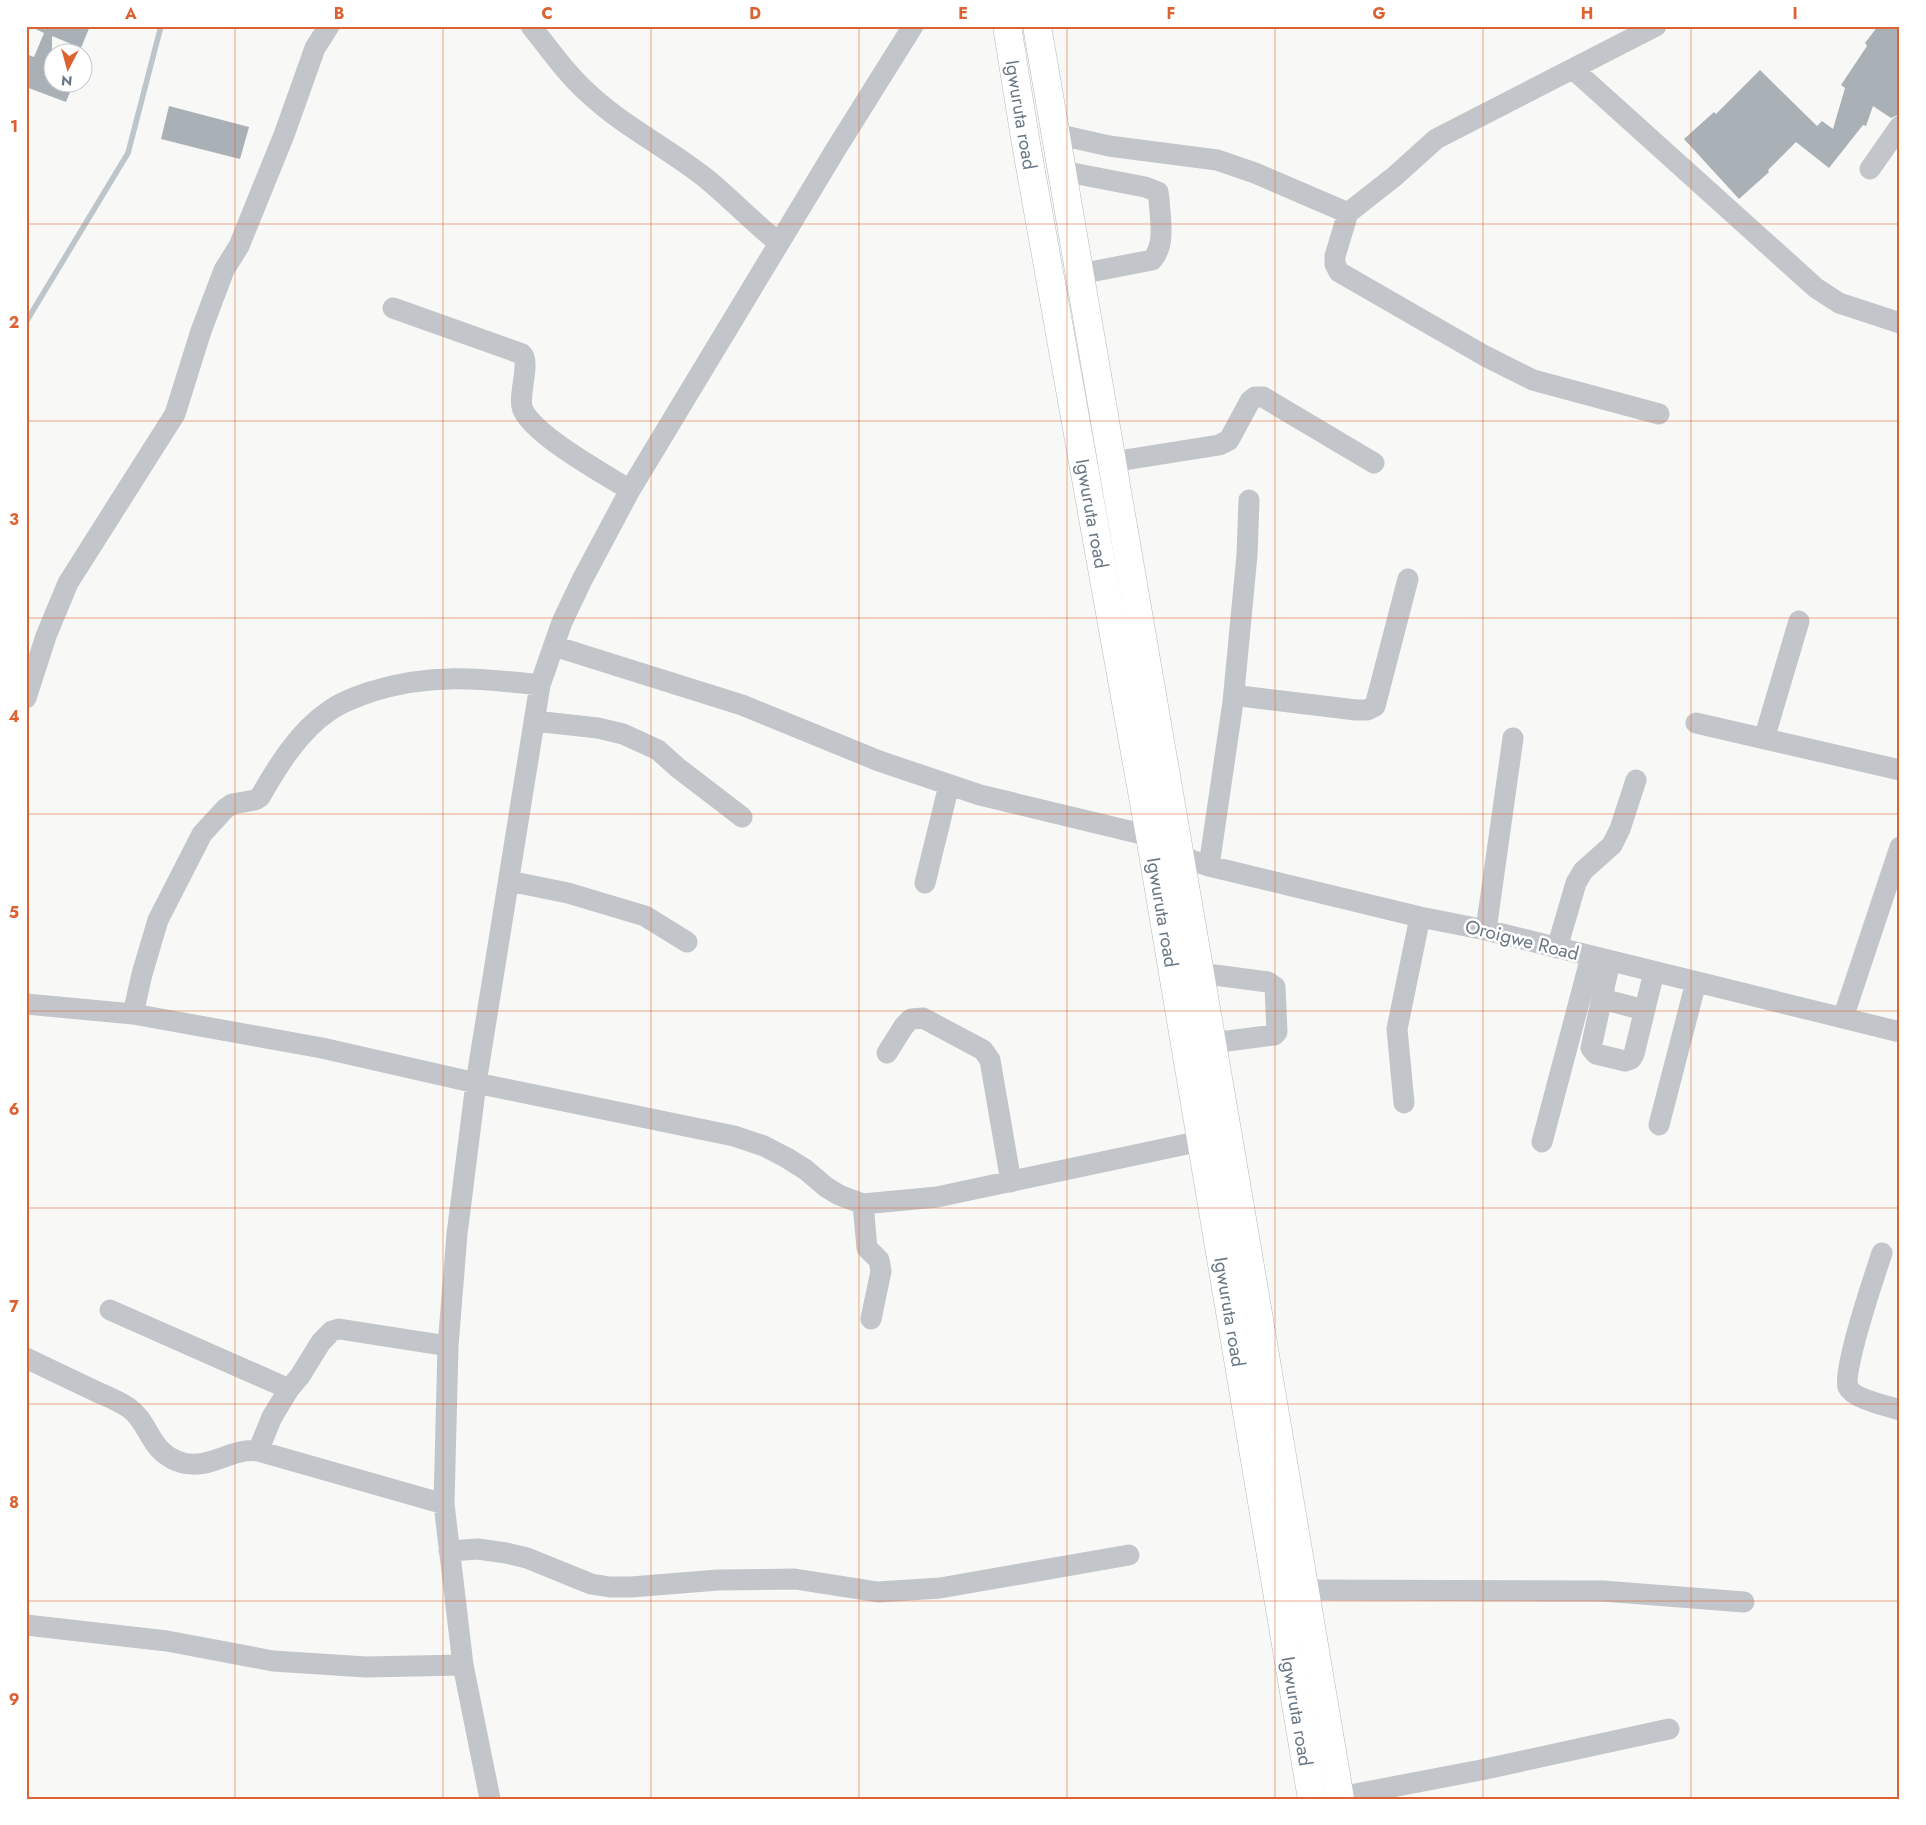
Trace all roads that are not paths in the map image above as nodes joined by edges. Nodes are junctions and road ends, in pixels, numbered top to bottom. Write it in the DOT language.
graph roads {
  1 [pos="329,26"];
  2 [pos="531,26"];
  3 [pos="913,26"];
  4 [pos="1007,26"];
  5 [pos="1036,26"];
  6 [pos="1656,26"];
  7 [pos="1573,69"];
  8 [pos="1900,126"];
  9 [pos="1056,134"];
  10 [pos="1870,169"];
  11 [pos="1062,172"];
  12 [pos="1348,214"];
  13 [pos="779,243"];
  14 [pos="1080,274"];
  15 [pos="393,308"];
  16 [pos="1900,323"];
  17 [pos="1659,414"];
  18 [pos="1112,462"];
  19 [pos="1374,463"];
  20 [pos="630,490"];
  21 [pos="1250,500"];
  22 [pos="1408,579"];
  23 [pos="1799,621"];
  24 [pos="554,646"];
  25 [pos="540,685"];
  26 [pos="26,698"];
  27 [pos="1233,702"];
  28 [pos="534,721"];
  29 [pos="1696,723"];
  30 [pos="1513,738"];
  31 [pos="1764,739"];
  32 [pos="1900,770"];
  33 [pos="1636,780"];
  34 [pos="949,785"];
  35 [pos="742,817"];
  36 [pos="1150,836"];
  37 [pos="1900,846"];
  38 [pos="1179,856"];
  39 [pos="1209,866"];
  40 [pos="508,881"];
  41 [pos="926,883"];
  42 [pos="1420,917"];
  43 [pos="1486,930"];
  44 [pos="687,942"];
  45 [pos="1557,948"];
  46 [pos="1600,959"];
  47 [pos="1654,972"];
  48 [pos="1199,973"];
  49 [pos="1696,982"];
  50 [pos="1602,999"];
  51 [pos="26,1004"];
  52 [pos="1644,1010"];
  53 [pos="133,1014"];
  54 [pos="1843,1018"];
  55 [pos="1900,1032"];
  56 [pos="1212,1043"];
  57 [pos="887,1052"];
  58 [pos="476,1083"];
  59 [pos="1404,1103"];
  60 [pos="1659,1124"];
  61 [pos="1201,1141"];
  62 [pos="1542,1142"];
  63 [pos="1010,1182"];
  64 [pos="863,1204"];
  65 [pos="1882,1253"];
  66 [pos="110,1310"];
  67 [pos="871,1319"];
  68 [pos="448,1346"];
  69 [pos="26,1358"];
  70 [pos="289,1389"];
  71 [pos="1900,1410"];
  72 [pos="258,1451"];
  73 [pos="444,1504"];
  74 [pos="449,1550"];
  75 [pos="1130,1555"];
  76 [pos="1305,1590"];
  77 [pos="1744,1602"];
  78 [pos="26,1625"];
  79 [pos="463,1665"];
  80 [pos="1669,1730"];
  81 [pos="1340,1798"];
  82 [pos="490,1799"];
  83 [pos="1312,1799"];
  1 -- 26 [label="street"];
  2 -- 13 [label="street"];
  3 -- 13 [label="street"];
  4 -- 36 [label="main road, Igwuruta road"];
  5 -- 9 [label="main road, Igwuruta road"];
  6 -- 7 [label="street"];
  7 -- 12 [label="street"];
  7 -- 16 [label="street"];
  8 -- 10 [label="street"];
  9 -- 11 [label="main road, Igwuruta road"];
  9 -- 12 [label="street"];
  11 -- 14 [label="main road, Igwuruta road"];
  11 -- 14 [label="street"];
  12 -- 17 [label="street"];
  13 -- 20 [label="street"];
  14 -- 18 [label="main road, Igwuruta road"];
  15 -- 20 [label="street"];
  18 -- 19 [label="street"];
  18 -- 38 [label="main road, Igwuruta road"];
  20 -- 24 [label="street"];
  21 -- 27 [label="street"];
  22 -- 27 [label="street"];
  23 -- 31 [label="street"];
  24 -- 25 [label="street"];
  24 -- 34 [label="street"];
  25 -- 28 [label="street"];
  25 -- 53 [label="street"];
  27 -- 39 [label="street"];
  28 -- 35 [label="street"];
  28 -- 40 [label="street"];
  29 -- 31 [label="street"];
  30 -- 43 [label="street"];
  31 -- 32 [label="street"];
  33 -- 45 [label="street"];
  34 -- 36 [label="street"];
  34 -- 41 [label="street"];
  36 -- 38 [label="street, Oroigwe Road"];
  36 -- 61 [label="main road, Igwuruta road"];
  37 -- 54 [label="street"];
  38 -- 39 [label="street, Oroigwe Road"];
  38 -- 48 [label="main road, Igwuruta road"];
  39 -- 42 [label="street, Oroigwe Road"];
  40 -- 44 [label="street"];
  40 -- 58 [label="street"];
  42 -- 43 [label="street, Oroigwe Road"];
  42 -- 59 [label="street"];
  43 -- 45 [label="street, Oroigwe Road"];
  45 -- 46 [label="street, Oroigwe Road"];
  46 -- 47 [label="street, Oroigwe Road"];
  46 -- 50 [label="street"];
  46 -- 62 [label="street"];
  47 -- 49 [label="street, Oroigwe Road"];
  47 -- 52 [label="street"];
  48 -- 56 [label="main road, Igwuruta road"];
  48 -- 56 [label="street"];
  49 -- 54 [label="street, Oroigwe Road"];
  49 -- 60 [label="street"];
  50 -- 52 [label="street"];
  50 -- 52 [label="street"];
  51 -- 53 [label="street"];
  53 -- 58 [label="street"];
  54 -- 55 [label="street, Oroigwe Road"];
  56 -- 76 [label="main road, Igwuruta road"];
  57 -- 63 [label="street"];
  58 -- 64 [label="street"];
  58 -- 68 [label="street"];
  61 -- 63 [label="street"];
  61 -- 83 [label="main road, Igwuruta road"];
  63 -- 64 [label="street"];
  64 -- 67 [label="street"];
  65 -- 71 [label="street"];
  66 -- 70 [label="street"];
  68 -- 70 [label="street"];
  68 -- 73 [label="street"];
  69 -- 72 [label="street"];
  70 -- 72 [label="street"];
  72 -- 73 [label="street"];
  73 -- 74 [label="street"];
  74 -- 75 [label="street"];
  74 -- 79 [label="street"];
  76 -- 77 [label="street"];
  76 -- 81 [label="main road, Igwuruta road"];
  78 -- 79 [label="street"];
  79 -- 82 [label="street"];
  80 -- 81 [label="street"];
}
